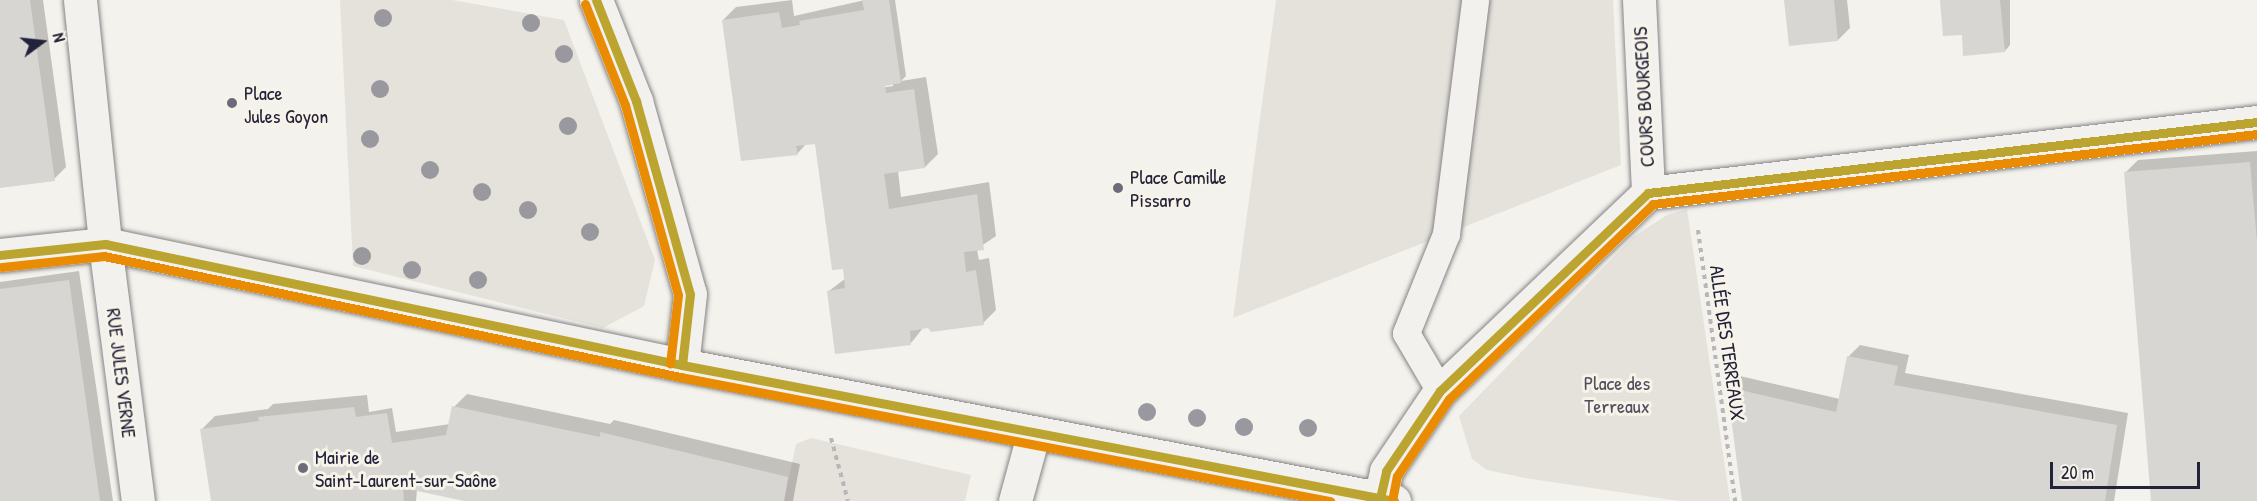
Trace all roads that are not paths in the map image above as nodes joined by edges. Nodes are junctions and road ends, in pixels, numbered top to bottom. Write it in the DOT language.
graph roads {
  1 [pos="80,0"];
  2 [pos="596,0"];
  3 [pos="1475,0"];
  4 [pos="1639,0"];
  5 [pos="2257,122"];
  6 [pos="1648,193"];
  7 [pos="105,244"];
  8 [pos="0,255"];
  9 [pos="682,365"];
  10 [pos="1440,391"];
  11 [pos="1033,435"];
  12 [pos="1387,500"];
  13 [pos="138,501"];
  14 [pos="1015,501"];
  1 -- 7 [label="street, RUE JULES VERNE"];
  2 -- 9 [label="street"];
  3 -- 10 [label="lane"];
  4 -- 6 [label="street, COURS BOURGEOIS"];
  5 -- 6 [label="street"];
  6 -- 10 [label="street"];
  7 -- 8 [label="street"];
  7 -- 9 [label="street"];
  7 -- 13 [label="street, RUE JULES VERNE"];
  9 -- 11 [label="street"];
  10 -- 12 [label="street"];
  11 -- 12 [label="street"];
  11 -- 14 [label="street"];
}
